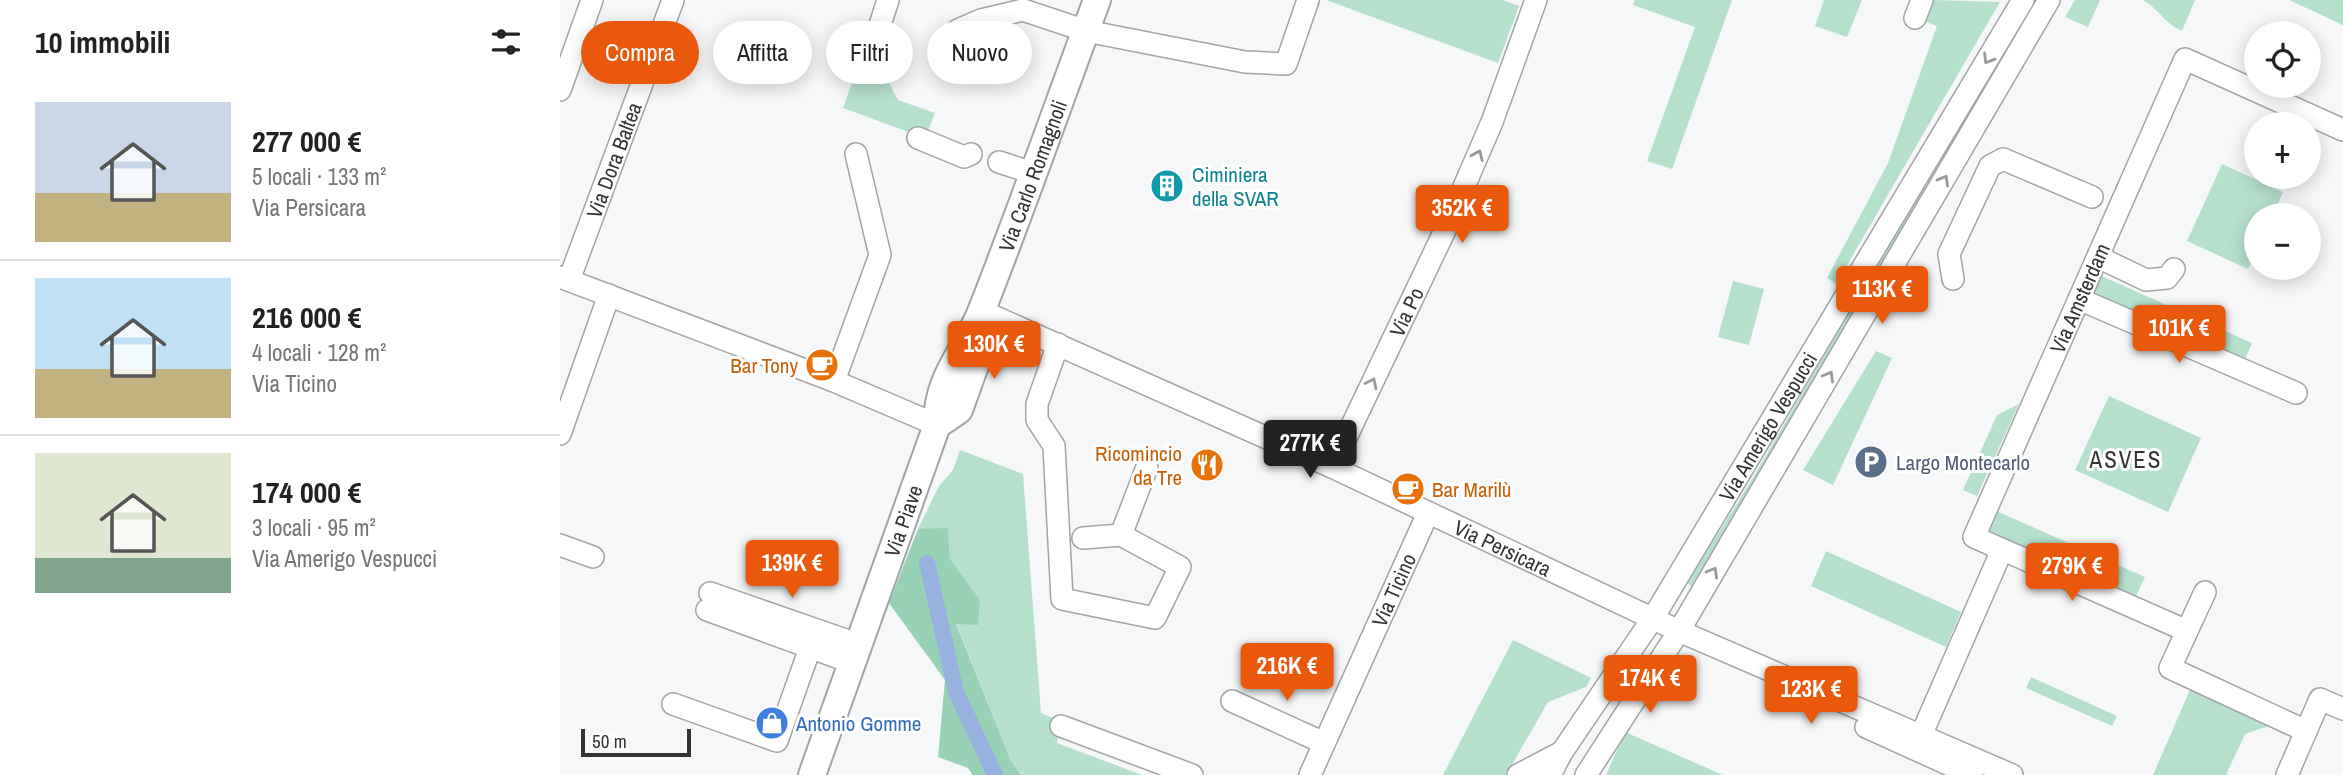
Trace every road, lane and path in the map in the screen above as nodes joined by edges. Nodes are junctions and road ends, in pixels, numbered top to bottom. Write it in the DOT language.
graph roads {
  1 [pos="592,0"];
  2 [pos="673,0"];
  3 [pos="888,0"];
  4 [pos="1097,0"];
  5 [pos="1308,0"];
  6 [pos="1536,0"];
  7 [pos="2023,0"];
  8 [pos="2049,0"];
  9 [pos="881,21"];
  10 [pos="979,21"];
  11 [pos="1086,31"];
  12 [pos="564,65"];
  13 [pos="560,90"];
  14 [pos="2343,130"];
  15 [pos="918,138"];
  16 [pos="856,154"];
  17 [pos="971,154"];
  18 [pos="999,162"];
  19 [pos="1033,173"];
  20 [pos="2092,197"];
  21 [pos="2098,257"];
  22 [pos="2174,269"];
  23 [pos="564,279"];
  24 [pos="1953,279"];
  25 [pos="609,295"];
  26 [pos="2079,299"];
  27 [pos="982,311"];
  28 [pos="1058,344"];
  29 [pos="834,381"];
  30 [pos="2296,393"];
  31 [pos="937,425"];
  32 [pos="560,433"];
  33 [pos="1147,467"];
  34 [pos="1332,467"];
  35 [pos="1428,513"];
  36 [pos="1058,522"];
  37 [pos="1121,535"];
  38 [pos="1083,538"];
  39 [pos="560,545"];
  40 [pos="2002,550"];
  41 [pos="593,557"];
  42 [pos="1060,557"];
  43 [pos="2205,592"];
  44 [pos="1653,618"];
  45 [pos="1679,631"];
  46 [pos="2187,631"];
  47 [pos="810,648"];
  48 [pos="856,654"];
  49 [pos="1231,701"];
  50 [pos="673,704"];
  51 [pos="2343,709"];
  52 [pos="1061,726"];
  53 [pos="2306,731"];
  54 [pos="1918,742"];
  55 [pos="1324,743"];
  56 [pos="1608,743"];
  57 [pos="1562,752"];
  58 [pos="812,775"];
  59 [pos="1192,775"];
  60 [pos="1310,775"];
  61 [pos="1518,775"];
  62 [pos="1550,775"];
  63 [pos="1586,775"];
  64 [pos="1597,775"];
  65 [pos="1972,775"];
  66 [pos="2012,775"];
  67 [pos="2287,775"];
  1 -- 12 [label="street"];
  2 -- 23 [label="street, Via Dora Baltea"];
  3 -- 9 [label="street"];
  4 -- 11 [label="main road, Via Carlo Romagnoli"];
  5 -- 11 [label="street"];
  34 -- 6 [label="street, Via Po, one-way"];
  7 -- 44 [label="street, Via Amerigo Vespucci, one-way"];
  45 -- 8 [label="street, Via Amerigo Vespucci, one-way"];
  10 -- 11 [label="street"];
  11 -- 19 [label="main road, Via Carlo Romagnoli"];
  12 -- 13 [label="street"];
  14 -- 21 [label="street, Via Amsterdam"];
  15 -- 17 [label="street"];
  16 -- 29 [label="street"];
  18 -- 19 [label="street"];
  19 -- 27 [label="main road, Via Carlo Romagnoli"];
  20 -- 24 [label="street"];
  21 -- 22 [label="street"];
  21 -- 26 [label="street, Via Amsterdam"];
  23 -- 25 [label="street"];
  25 -- 29 [label="street"];
  25 -- 32 [label="street"];
  26 -- 30 [label="street"];
  26 -- 40 [label="street, Via Amsterdam"];
  27 -- 28 [label="street, Via Persicara"];
  27 -- 31 [label="main road, Via Piave"];
  28 -- 34 [label="street, Via Persicara"];
  28 -- 36 [label="street"];
  29 -- 31 [label="street"];
  31 -- 48 [label="main road, Via Piave"];
  33 -- 37 [label="street"];
  34 -- 35 [label="street, Via Persicara"];
  35 -- 44 [label="street, Via Persicara"];
  35 -- 55 [label="street, Via Ticino"];
  36 -- 38 [label="street"];
  36 -- 42 [label="street"];
  37 -- 38 [label="street"];
  37 -- 42 [label="street"];
  38 -- 42 [label="street"];
  39 -- 41 [label="street"];
  40 -- 46 [label="street"];
  40 -- 54 [label="street"];
  43 -- 46 [label="street"];
  44 -- 45 [label="street, Via Persicara"];
  44 -- 57 [label="street, Via Amerigo Vespucci"];
  45 -- 54 [label="street, Via Persicara"];
  45 -- 56 [label="street, Via Amerigo Vespucci"];
  46 -- 53 [label="street"];
  47 -- 48 [label="street"];
  47 -- 48 [label="street"];
  47 -- 50 [label="street"];
  48 -- 58 [label="main road, Via Piave"];
  49 -- 55 [label="street"];
  51 -- 53 [label="street"];
  52 -- 59 [label="street"];
  53 -- 67 [label="street"];
  54 -- 65 [label="street"];
  54 -- 66 [label="street"];
  55 -- 60 [label="street, Via Ticino"];
  56 -- 63 [label="street, Via Amerigo Vespucci"];
  56 -- 64 [label="street"];
  57 -- 61 [label="street"];
  57 -- 62 [label="street, Via Amerigo Vespucci"];
}
